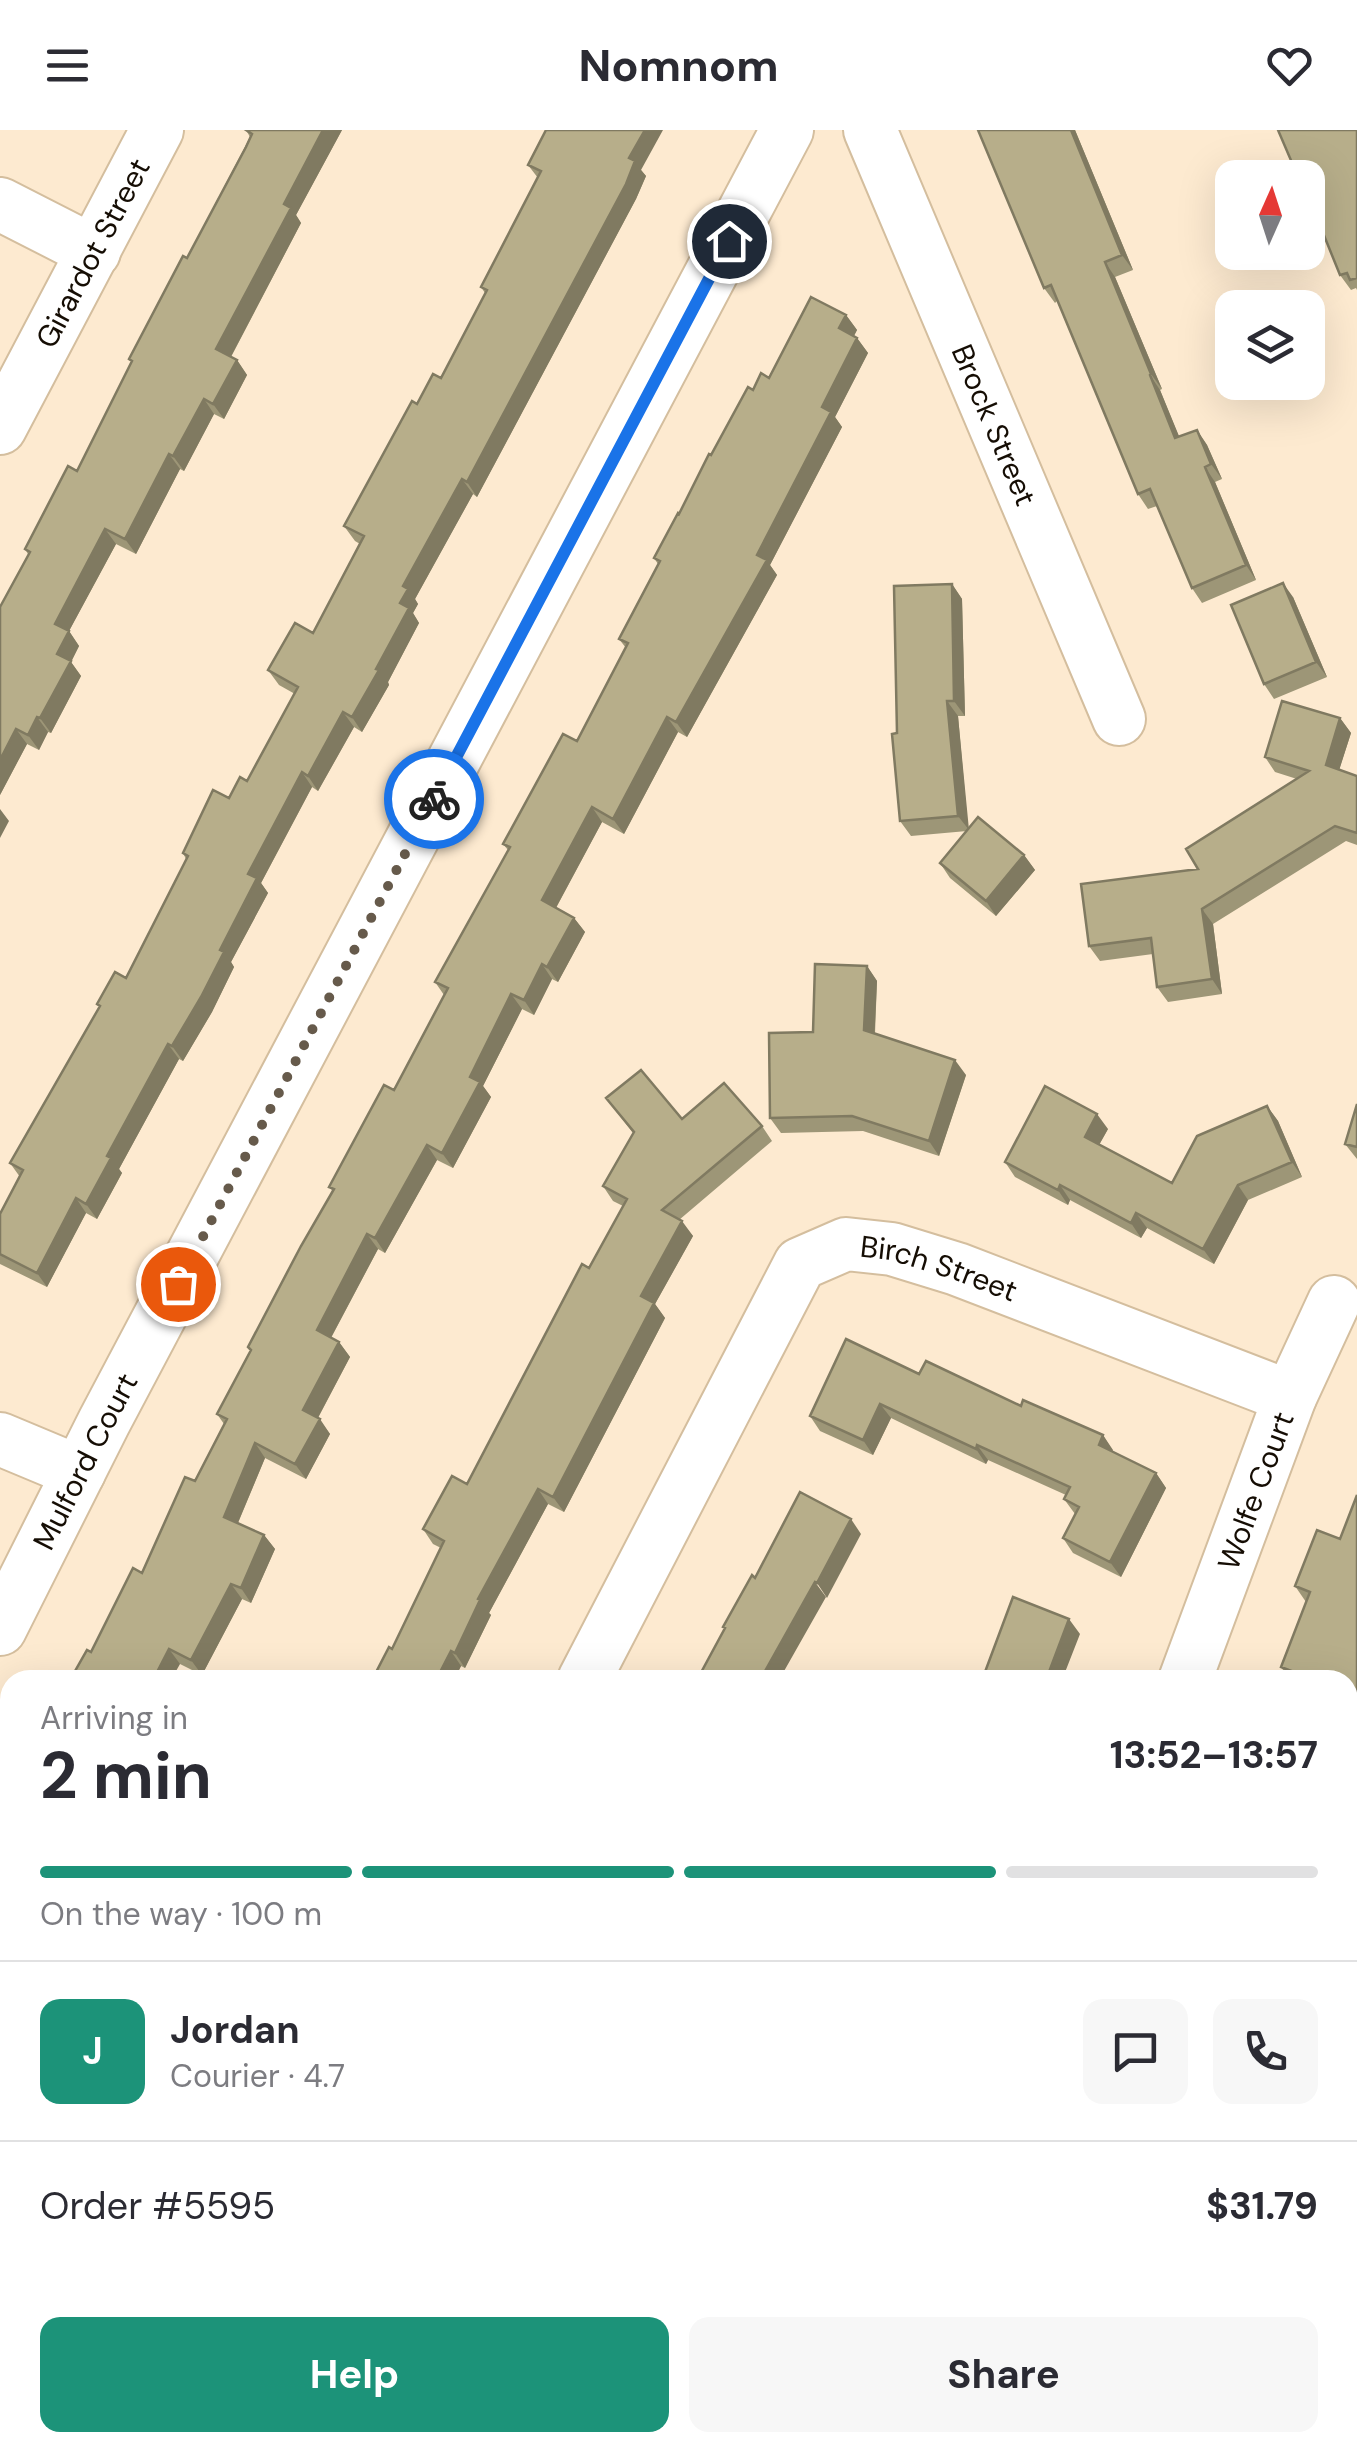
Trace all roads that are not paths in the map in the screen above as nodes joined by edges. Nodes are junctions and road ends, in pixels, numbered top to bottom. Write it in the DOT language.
graph roads {
  1 [pos="157,130"];
  2 [pos="788,130"];
  3 [pos="870,130"];
  4 [pos="0,204"];
  5 [pos="94,252"];
  6 [pos="0,428"];
  7 [pos="1119,719"];
  8 [pos="1334,1302"];
  9 [pos="1290,1396"];
  10 [pos="0,1439"];
  11 [pos="78,1472"];
  12 [pos="0,1629"];
  13 [pos="589,1670"];
  14 [pos="1189,1670"];
  1 -- 5 [label="street, Girardot Street"];
  2 -- 11 [label="street, Mulford Court"];
  3 -- 7 [label="street, Brock Street"];
  4 -- 5 [label="street"];
  5 -- 6 [label="street, Girardot Street"];
  8 -- 9 [label="street, Wolfe Court"];
  9 -- 13 [label="street, Birch Street"];
  9 -- 14 [label="street, Wolfe Court"];
  10 -- 11 [label="street"];
  11 -- 12 [label="street, Mulford Court"];
}
